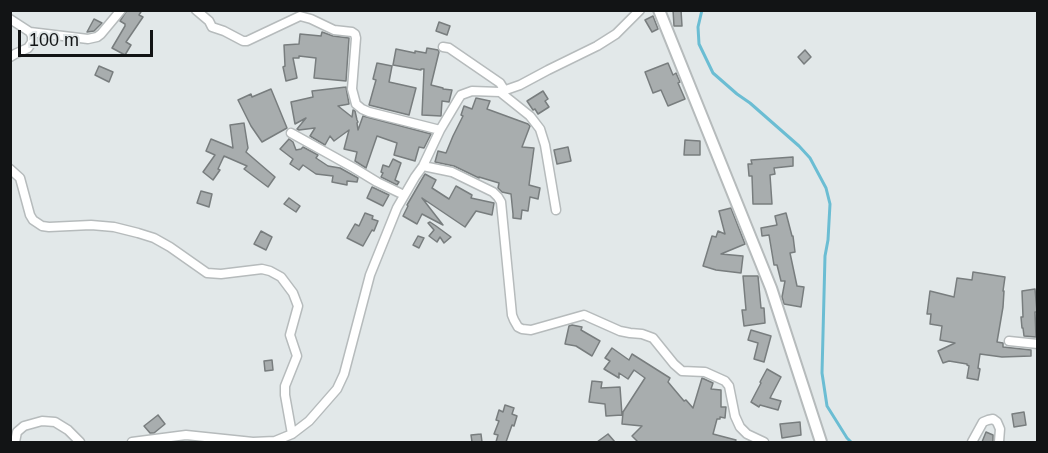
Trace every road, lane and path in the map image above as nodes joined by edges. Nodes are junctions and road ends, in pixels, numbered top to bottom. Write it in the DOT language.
graph roads {
  1 [pos="121,10"];
  2 [pos="196,10"];
  3 [pos="640,10"];
  4 [pos="658,10"];
  5 [pos="10,19"];
  6 [pos="30,32"];
  7 [pos="443,47"];
  8 [pos="10,57"];
  9 [pos="503,91"];
  10 [pos="440,130"];
  11 [pos="291,133"];
  12 [pos="423,166"];
  13 [pos="10,169"];
  14 [pos="404,195"];
  15 [pos="556,210"];
  16 [pos="1009,341"];
  17 [pos="1038,344"];
  18 [pos="292,434"];
  19 [pos="15,442"];
  20 [pos="80,442"];
  21 [pos="132,442"];
  22 [pos="764,442"];
  23 [pos="821,442"];
  24 [pos="972,442"];
  25 [pos="999,442"];
  1 -- 6 [label="street"];
  2 -- 10 [label="street"];
  3 -- 9 [label="street"];
  4 -- 23 [label="street"];
  5 -- 6 [label="street"];
  6 -- 8 [label="street"];
  7 -- 9 [label="street"];
  9 -- 10 [label="street"];
  9 -- 15 [label="street"];
  10 -- 12 [label="street"];
  11 -- 14 [label="street"];
  12 -- 14 [label="street"];
  12 -- 22 [label="street"];
  13 -- 18 [label="street"];
  14 -- 18 [label="street"];
  16 -- 17 [label="street"];
  18 -- 21 [label="street"];
  19 -- 20 [label="street"];
  24 -- 25 [label="street"];
}
